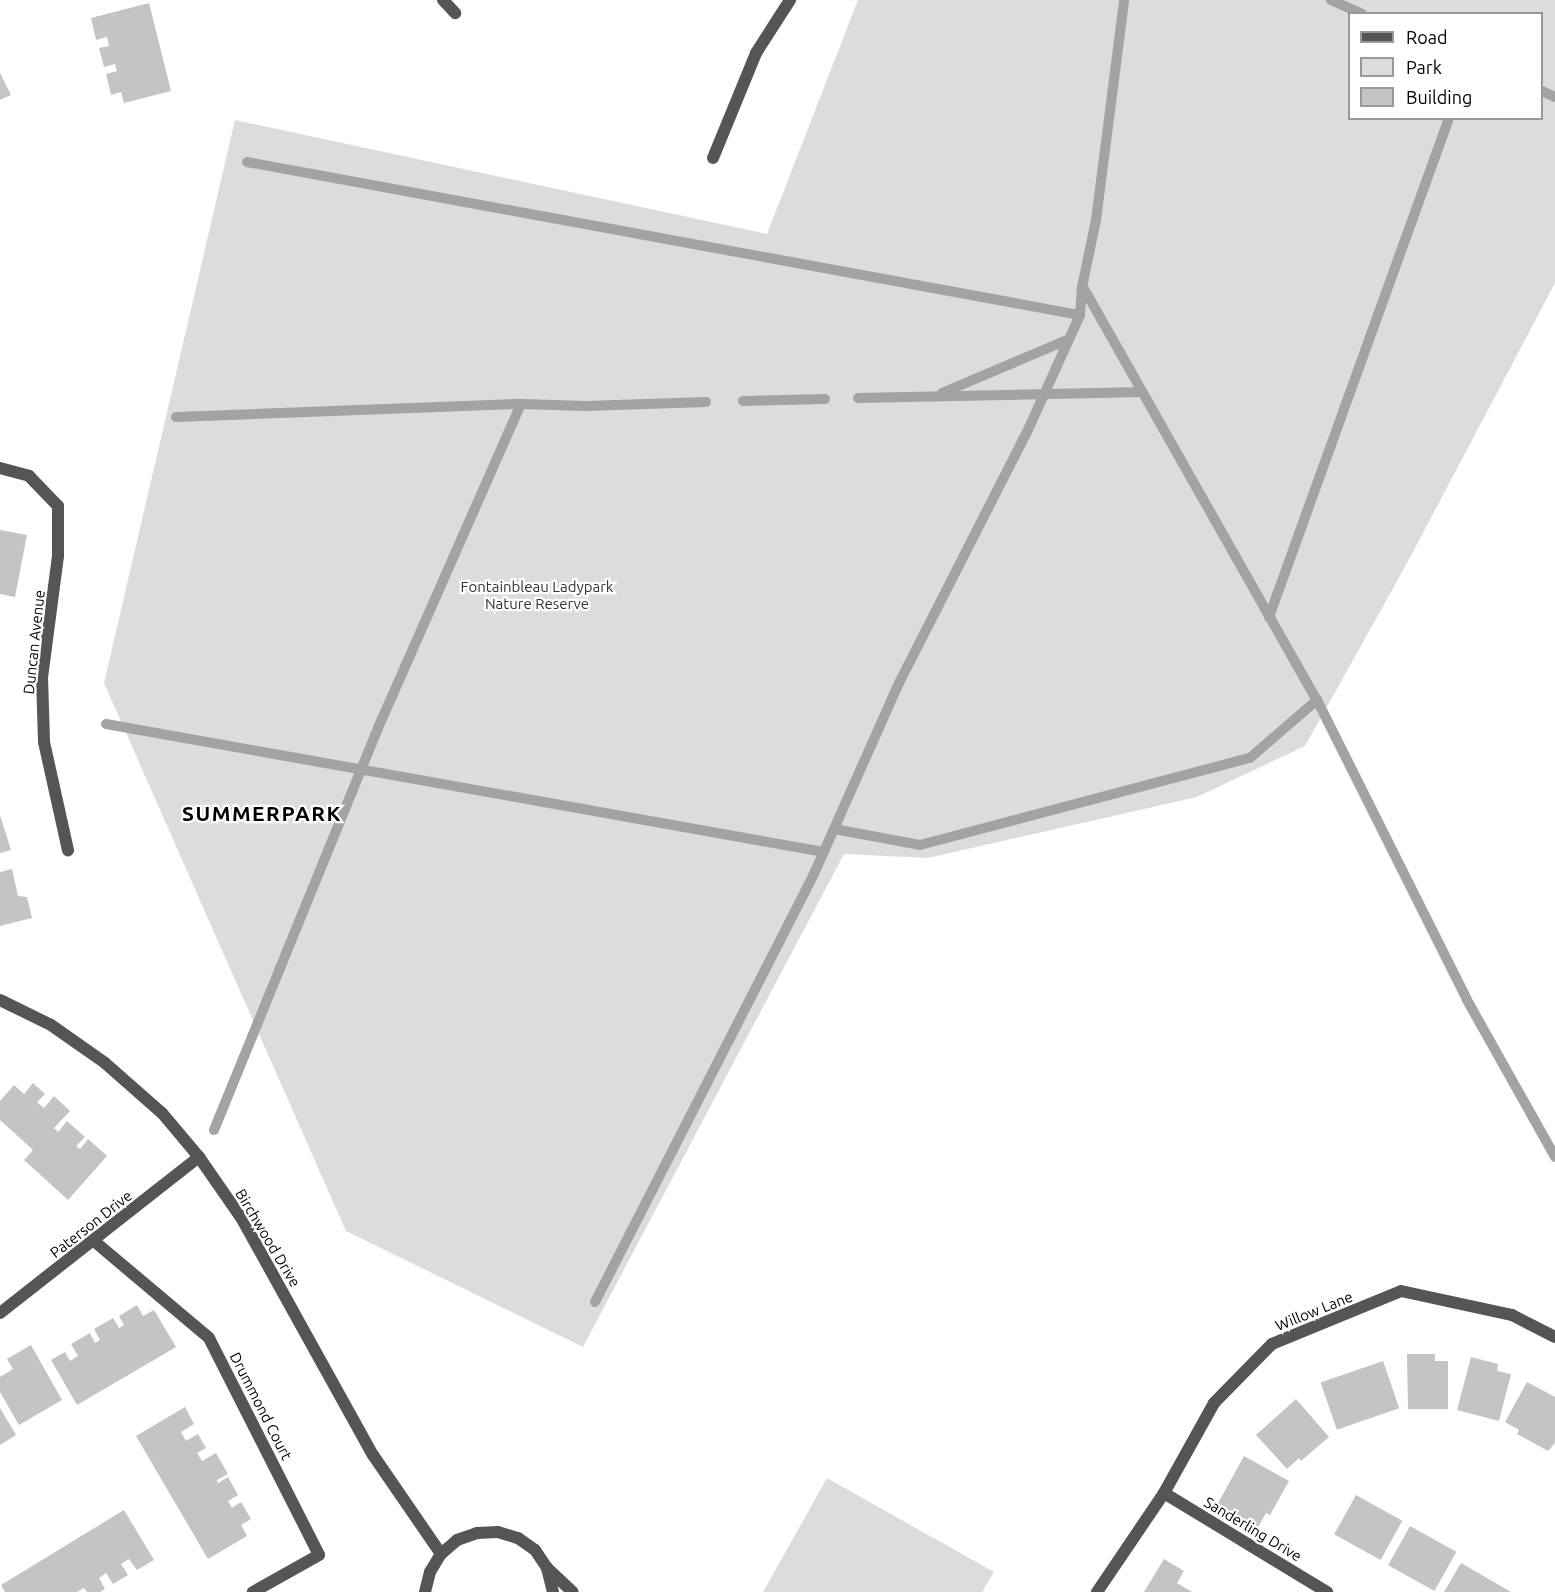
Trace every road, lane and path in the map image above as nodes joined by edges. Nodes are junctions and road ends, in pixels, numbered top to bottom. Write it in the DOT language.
graph roads {
  1 [pos="443,0"];
  2 [pos="789,0"];
  3 [pos="455,13"];
  4 [pos="713,158"];
  5 [pos="0,468"];
  6 [pos="68,850"];
  7 [pos="0,1000"];
  8 [pos="199,1157"];
  9 [pos="94,1241"];
  10 [pos="0,1313"];
  11 [pos="1555,1336"];
  12 [pos="1164,1493"];
  13 [pos="441,1554"];
  14 [pos="548,1568"];
  15 [pos="253,1592"];
  16 [pos="425,1592"];
  17 [pos="553,1592"];
  18 [pos="573,1592"];
  19 [pos="1097,1592"];
  20 [pos="1327,1592"];
  1 -- 3 [label="street"];
  2 -- 4 [label="street"];
  5 -- 6 [label="street, Duncan Avenue"];
  7 -- 8 [label="street, Birchwood Drive"];
  8 -- 9 [label="street, Paterson Drive"];
  8 -- 13 [label="street, Birchwood Drive"];
  9 -- 10 [label="street, Paterson Drive"];
  9 -- 15 [label="street, Drummond Court"];
  11 -- 12 [label="street, Willow Lane"];
  12 -- 19 [label="street, Willow Lane"];
  12 -- 20 [label="street, Sanderling Drive"];
  13 -- 14 [label="street"];
  13 -- 16 [label="street"];
  14 -- 17 [label="street"];
  14 -- 18 [label="street"];
}
